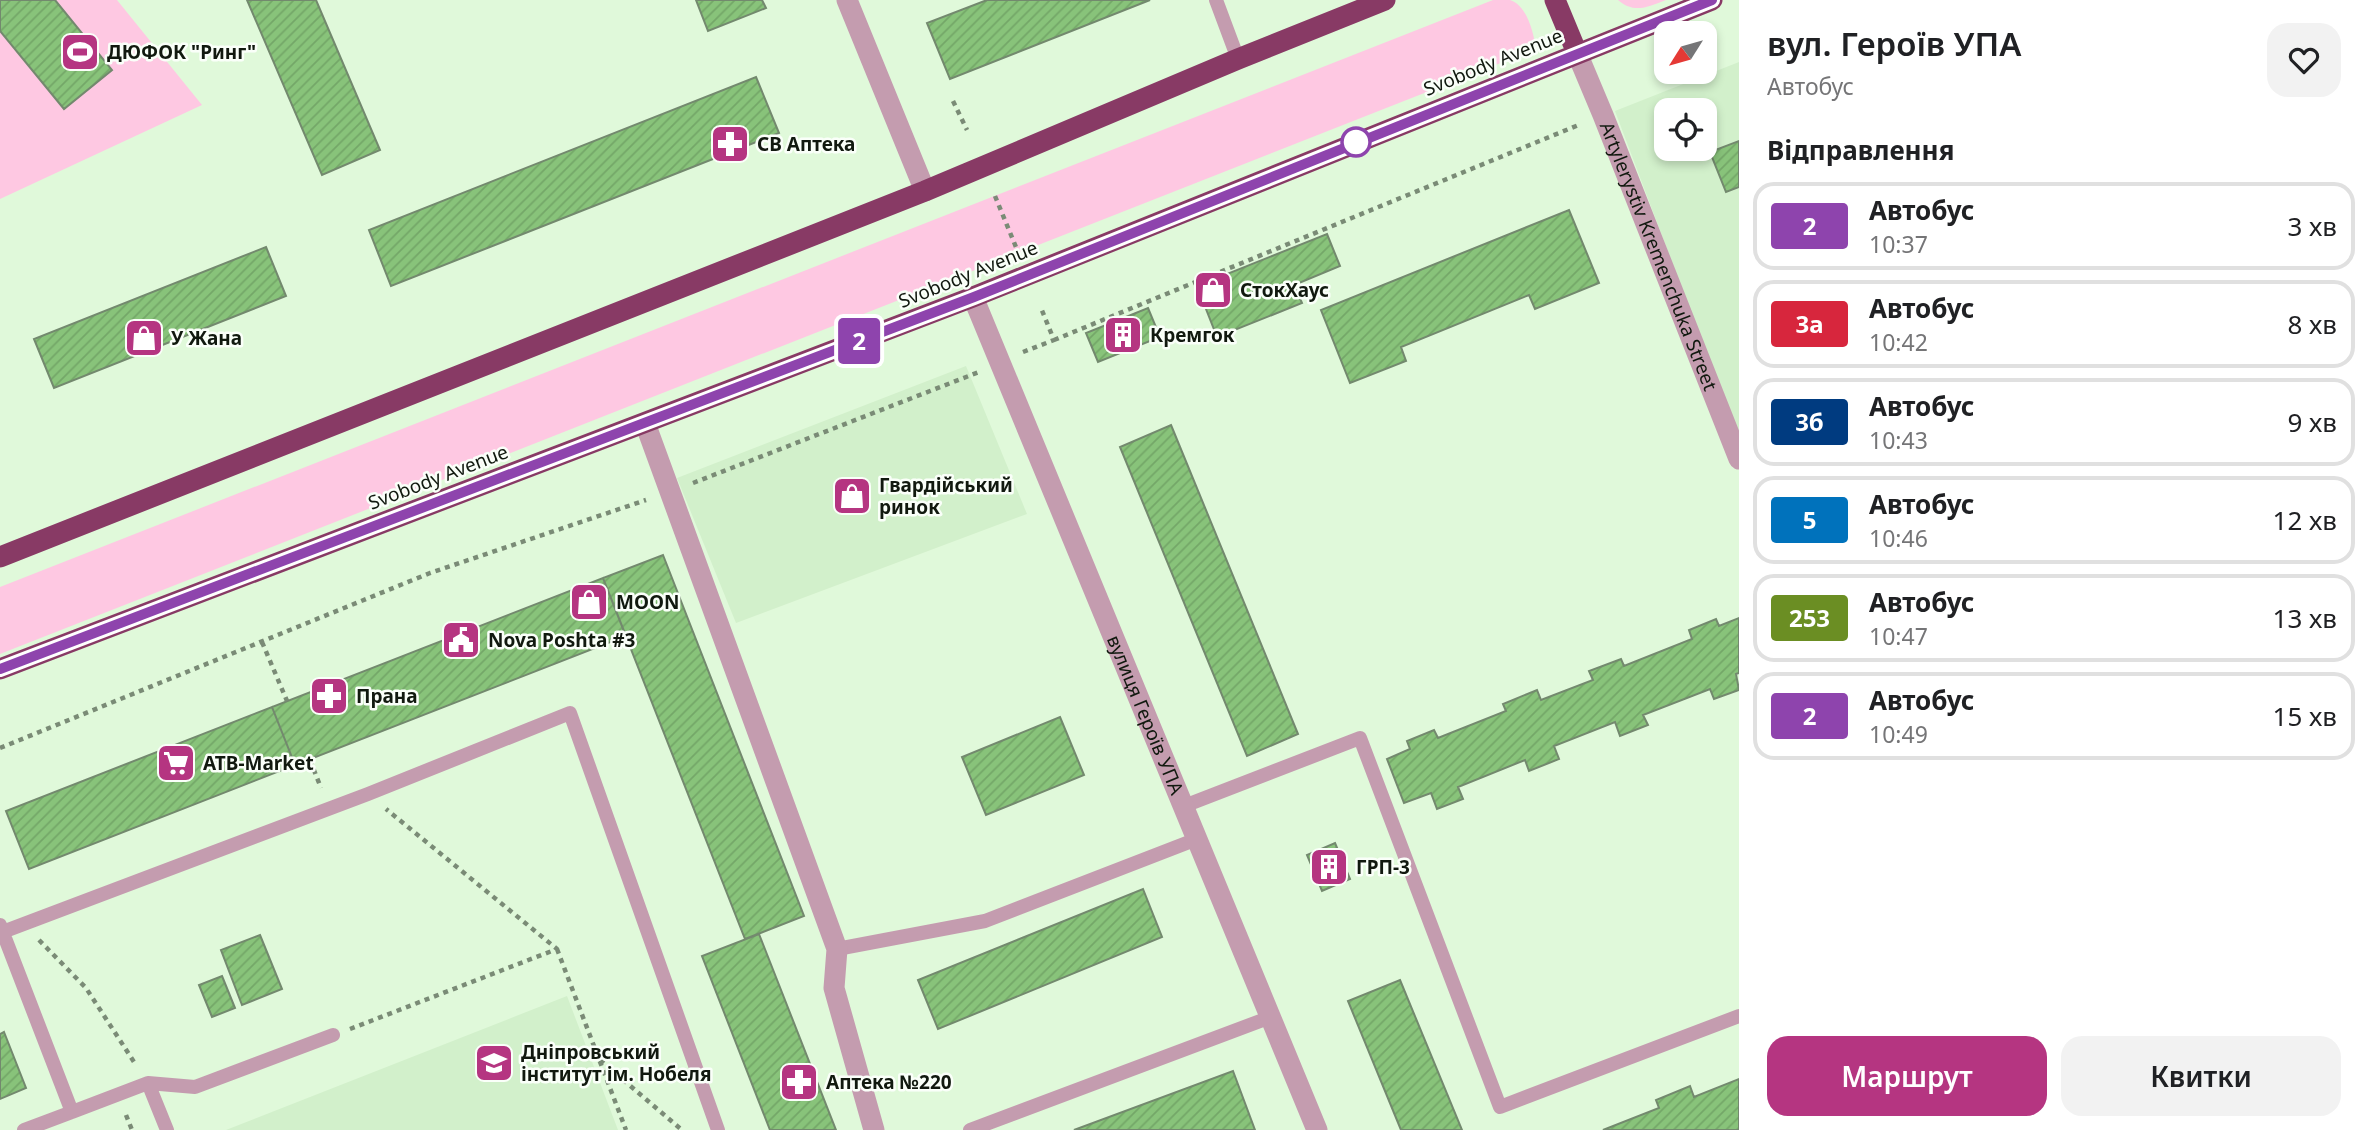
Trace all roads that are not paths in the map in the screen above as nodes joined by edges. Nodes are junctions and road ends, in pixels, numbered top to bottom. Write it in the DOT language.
graph roads {
  1 [pos="847,0"];
  2 [pos="1216,0"];
  3 [pos="1385,0"];
  4 [pos="1555,0"];
  5 [pos="1712,0"];
  6 [pos="1577,53"];
  7 [pos="1238,59"];
  8 [pos="925,191"];
  9 [pos="974,297"];
  10 [pos="645,423"];
  11 [pos="1739,459"];
  12 [pos="0,557"];
  13 [pos="0,668"];
  14 [pos="1184,806"];
  15 [pos="1197,839"];
  16 [pos="1,930"];
  17 [pos="837,949"];
  18 [pos="1739,1016"];
  19 [pos="1271,1017"];
  20 [pos="333,1035"];
  21 [pos="148,1083"];
  22 [pos="72,1112"];
  23 [pos="24,1130"];
  24 [pos="167,1130"];
  25 [pos="718,1130"];
  26 [pos="874,1130"];
  27 [pos="970,1130"];
  28 [pos="1317,1130"];
  1 -- 8 [label="street"];
  2 -- 7 [label="lane"];
  3 -- 7 [label="highway"];
  4 -- 6 [label="highway"];
  5 -- 6 [label="highway, Svobody Avenue"];
  6 -- 9 [label="highway, Svobody Avenue"];
  6 -- 11 [label="street, Artylerystiv Kremenchuka Street"];
  7 -- 8 [label="highway"];
  8 -- 12 [label="highway"];
  9 -- 10 [label="highway, Svobody Avenue"];
  9 -- 14 [label="street, вулиця Героїв УПА"];
  10 -- 13 [label="highway, Svobody Avenue"];
  10 -- 17 [label="street"];
  14 -- 15 [label="street, вулиця Героїв УПА"];
  14 -- 18 [label="lane"];
  15 -- 17 [label="lane"];
  15 -- 19 [label="street, вулиця Героїв УПА"];
  16 -- 22 [label="lane"];
  16 -- 25 [label="lane"];
  17 -- 26 [label="street"];
  19 -- 27 [label="lane"];
  19 -- 28 [label="street, вулиця Героїв УПА"];
  20 -- 21 [label="lane"];
  21 -- 22 [label="lane"];
  21 -- 24 [label="lane"];
  22 -- 23 [label="lane"];
}
